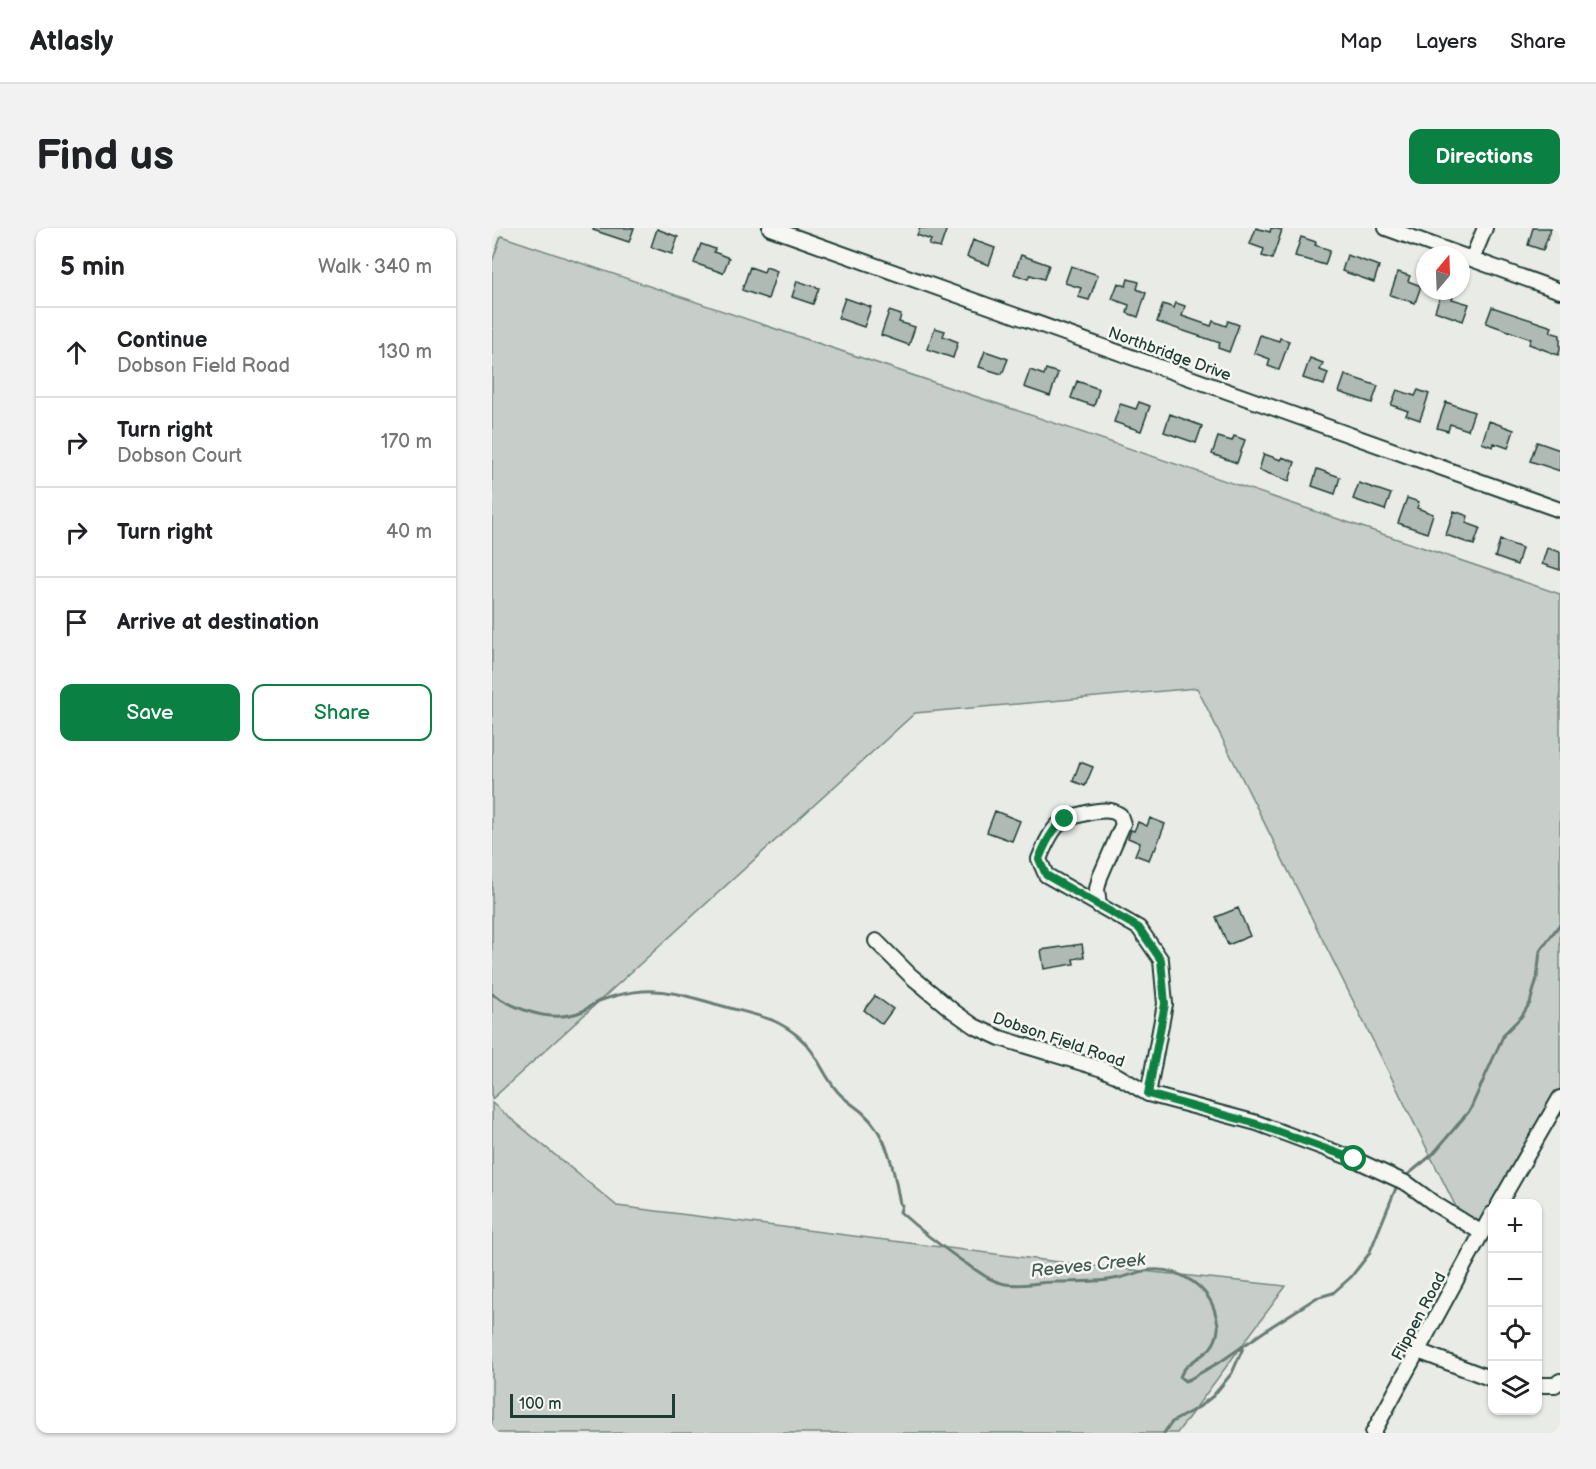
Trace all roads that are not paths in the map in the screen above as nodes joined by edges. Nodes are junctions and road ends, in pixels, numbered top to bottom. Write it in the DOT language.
graph roads {
  1 [pos="771,228"];
  2 [pos="1386,228"];
  3 [pos="1485,228"];
  4 [pos="1472,259"];
  5 [pos="1560,291"];
  6 [pos="1560,510"];
  7 [pos="1099,906"];
  8 [pos="876,941"];
  9 [pos="1148,1094"];
  10 [pos="1560,1098"];
  11 [pos="1501,1199"];
  12 [pos="1488,1222"];
  13 [pos="1482,1233"];
  14 [pos="1418,1351"];
  15 [pos="1488,1377"];
  16 [pos="1560,1381"];
  17 [pos="1542,1385"];
  18 [pos="1373,1433"];
  1 -- 6 [label="street, Northbridge Drive"];
  2 -- 4 [label="street"];
  3 -- 4 [label="street"];
  4 -- 5 [label="street"];
  7 -- 7 [label="street"];
  7 -- 9 [label="street"];
  8 -- 9 [label="street, Dobson Field Road"];
  9 -- 13 [label="street, Dobson Field Road"];
  10 -- 11 [label="street"];
  12 -- 13 [label="street, Flippen Road"];
  13 -- 14 [label="street, Flippen Road"];
  14 -- 15 [label="street"];
  14 -- 18 [label="street, Flippen Road"];
  16 -- 17 [label="street"];
}
